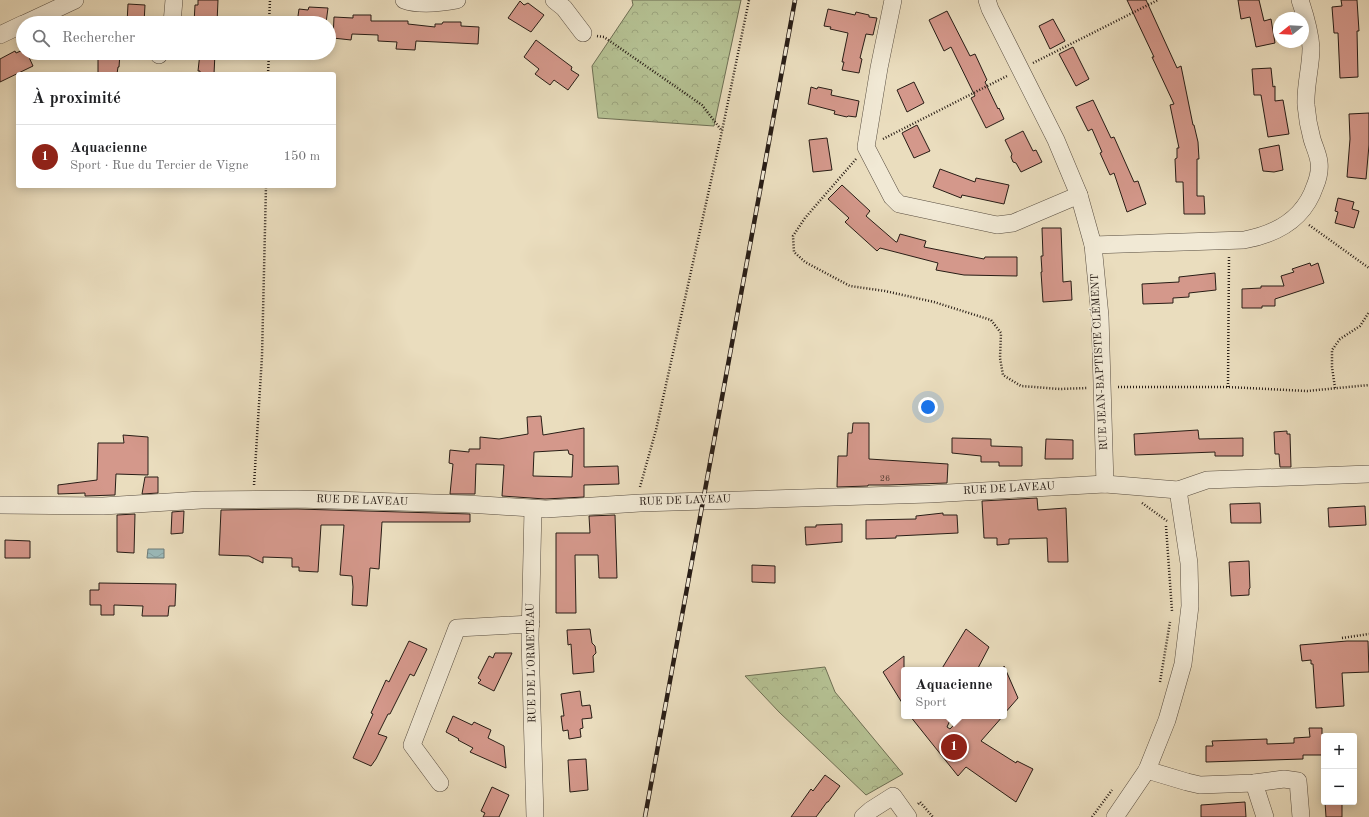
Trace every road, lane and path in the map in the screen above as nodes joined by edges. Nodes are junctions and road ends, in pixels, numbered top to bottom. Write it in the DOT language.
graph roads {
  1 [pos="74,0"];
  2 [pos="174,0"];
  3 [pos="270,0"];
  4 [pos="404,0"];
  5 [pos="457,0"];
  6 [pos="554,0"];
  7 [pos="749,0"];
  8 [pos="893,0"];
  9 [pos="987,0"];
  10 [pos="1158,0"];
  11 [pos="1300,0"];
  12 [pos="41,16"];
  13 [pos="173,16"];
  14 [pos="269,16"];
  15 [pos="16,27"];
  16 [pos="583,33"];
  17 [pos="0,35"];
  18 [pos="269,60"];
  19 [pos="1020,69"];
  20 [pos="268,72"];
  21 [pos="722,131"];
  22 [pos="866,147"];
  23 [pos="266,188"];
  24 [pos="1079,195"];
  25 [pos="1298,215"];
  26 [pos="1232,240"];
  27 [pos="1094,245"];
  28 [pos="1369,268"];
  29 [pos="1369,312"];
  30 [pos="1369,385"];
  31 [pos="1109,387"];
  32 [pos="1228,387"];
  33 [pos="1335,388"];
  34 [pos="1369,474"];
  35 [pos="1105,484"];
  36 [pos="1178,490"];
  37 [pos="253,499"];
  38 [pos="1140,500"];
  39 [pos="640,502"];
  40 [pos="0,505"];
  41 [pos="534,509"];
  42 [pos="531,624"];
  43 [pos="1369,634"];
  44 [pos="1342,638"];
  45 [pos="1159,687"];
  46 [pos="1147,770"];
  47 [pos="440,783"];
  48 [pos="1254,783"];
  49 [pos="1114,788"];
  50 [pos="536,817"];
  51 [pos="863,817"];
  52 [pos="908,817"];
  53 [pos="1092,817"];
  54 [pos="1115,817"];
  55 [pos="1265,817"];
  56 [pos="1301,817"];
  1 -- 12 [label="street"];
  2 -- 13 [label="street"];
  3 -- 14 [label="path"];
  4 -- 5 [label="street"];
  6 -- 16 [label="street"];
  7 -- 21 [label="path"];
  8 -- 22 [label="street"];
  9 -- 19 [label="street, RUE JEAN-BAPTISTE CLÉMENT"];
  10 -- 19 [label="path"];
  11 -- 25 [label="street"];
  15 -- 17 [label="street"];
  16 -- 21 [label="path"];
  18 -- 20 [label="path"];
  19 -- 22 [label="path"];
  19 -- 24 [label="street, RUE JEAN-BAPTISTE CLÉMENT"];
  21 -- 39 [label="path"];
  22 -- 24 [label="street"];
  22 -- 31 [label="path"];
  23 -- 37 [label="path"];
  24 -- 27 [label="street, RUE JEAN-BAPTISTE CLÉMENT"];
  25 -- 26 [label="street"];
  25 -- 28 [label="path"];
  26 -- 27 [label="street"];
  26 -- 32 [label="path"];
  27 -- 31 [label="street, RUE JEAN-BAPTISTE CLÉMENT"];
  29 -- 33 [label="path"];
  30 -- 33 [label="path"];
  31 -- 32 [label="path"];
  31 -- 35 [label="street, RUE JEAN-BAPTISTE CLÉMENT"];
  32 -- 33 [label="path"];
  34 -- 36 [label="street, RUE DE LAVEAU"];
  35 -- 36 [label="street, RUE DE LAVEAU"];
  35 -- 39 [label="street, RUE DE LAVEAU"];
  36 -- 46 [label="street"];
  37 -- 40 [label="street, RUE DE LAVEAU"];
  37 -- 41 [label="street, RUE DE LAVEAU"];
  38 -- 45 [label="path"];
  39 -- 41 [label="street, RUE DE LAVEAU"];
  41 -- 42 [label="street, RUE DE L'ORMETEAU"];
  42 -- 47 [label="street"];
  42 -- 50 [label="street, RUE DE L'ORMETEAU"];
  43 -- 44 [label="path"];
  46 -- 48 [label="street"];
  46 -- 54 [label="street"];
  48 -- 55 [label="street"];
  48 -- 56 [label="street"];
  49 -- 53 [label="path"];
  51 -- 52 [label="street"];
}
